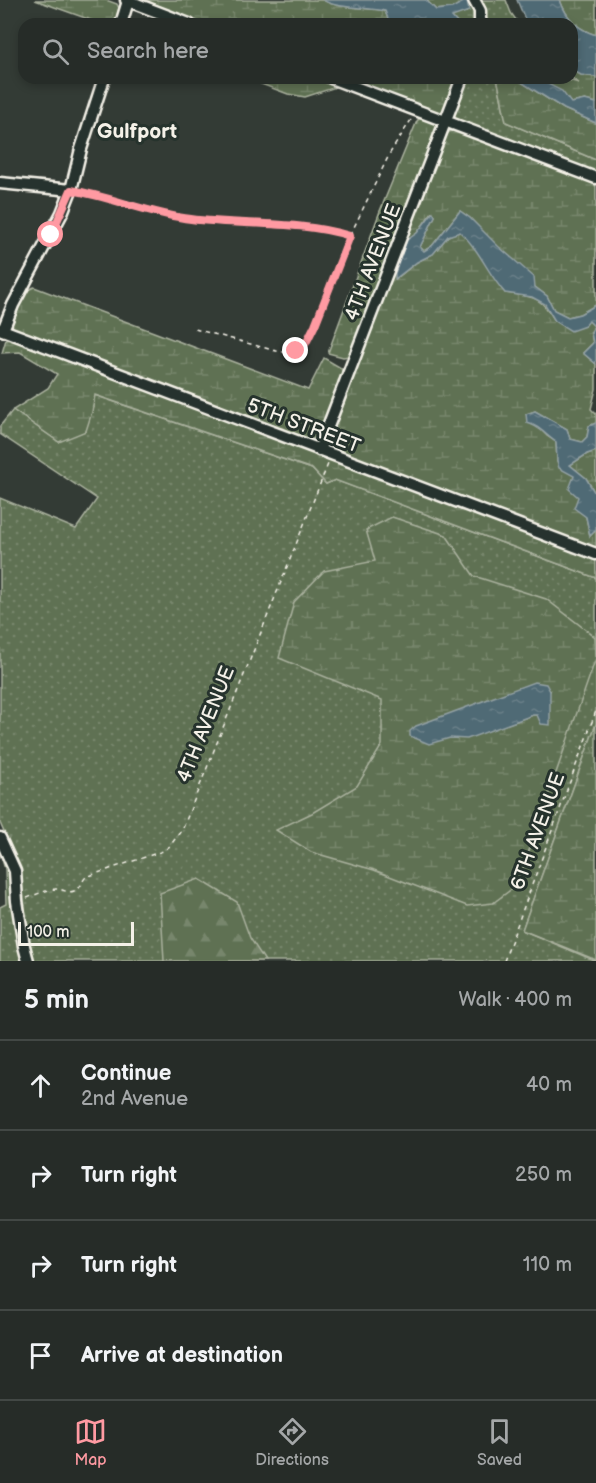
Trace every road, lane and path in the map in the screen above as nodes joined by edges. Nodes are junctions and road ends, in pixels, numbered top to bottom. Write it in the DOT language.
graph roads {
  1 [pos="127,1"];
  2 [pos="475,2"];
  3 [pos="123,18"];
  4 [pos="173,18"];
  5 [pos="480,18"];
  6 [pos="102,84"];
  7 [pos="348,84"];
  8 [pos="460,84"];
  9 [pos="418,111"];
  10 [pos="446,122"];
  11 [pos="596,178"];
  12 [pos="0,183"];
  13 [pos="71,190"];
  14 [pos="350,236"];
  15 [pos="195,329"];
  16 [pos="2,330"];
  17 [pos="320,450"];
  18 [pos="332,454"];
  19 [pos="596,554"];
  20 [pos="596,711"];
  21 [pos="0,838"];
  22 [pos="17,901"];
  23 [pos="28,961"];
  24 [pos="504,961"];
  1 -- 3 [label="street"];
  1 -- 4 [label="street"];
  2 -- 5 [label="street"];
  6 -- 13 [label="street"];
  7 -- 9 [label="street"];
  8 -- 10 [label="street, 4TH AVENUE"];
  9 -- 10 [label="street"];
  9 -- 14 [label="path"];
  10 -- 11 [label="street"];
  10 -- 17 [label="street, 4TH AVENUE"];
  12 -- 13 [label="street"];
  13 -- 14 [label="path"];
  13 -- 16 [label="street"];
  14 -- 15 [label="path"];
  16 -- 17 [label="street, 5TH STREET"];
  17 -- 18 [label="street, 5TH STREET"];
  18 -- 19 [label="street, 5TH STREET"];
  18 -- 22 [label="path, 4TH AVENUE"];
  20 -- 24 [label="path, 6TH AVENUE"];
  21 -- 22 [label="street"];
  22 -- 23 [label="street"];
}
